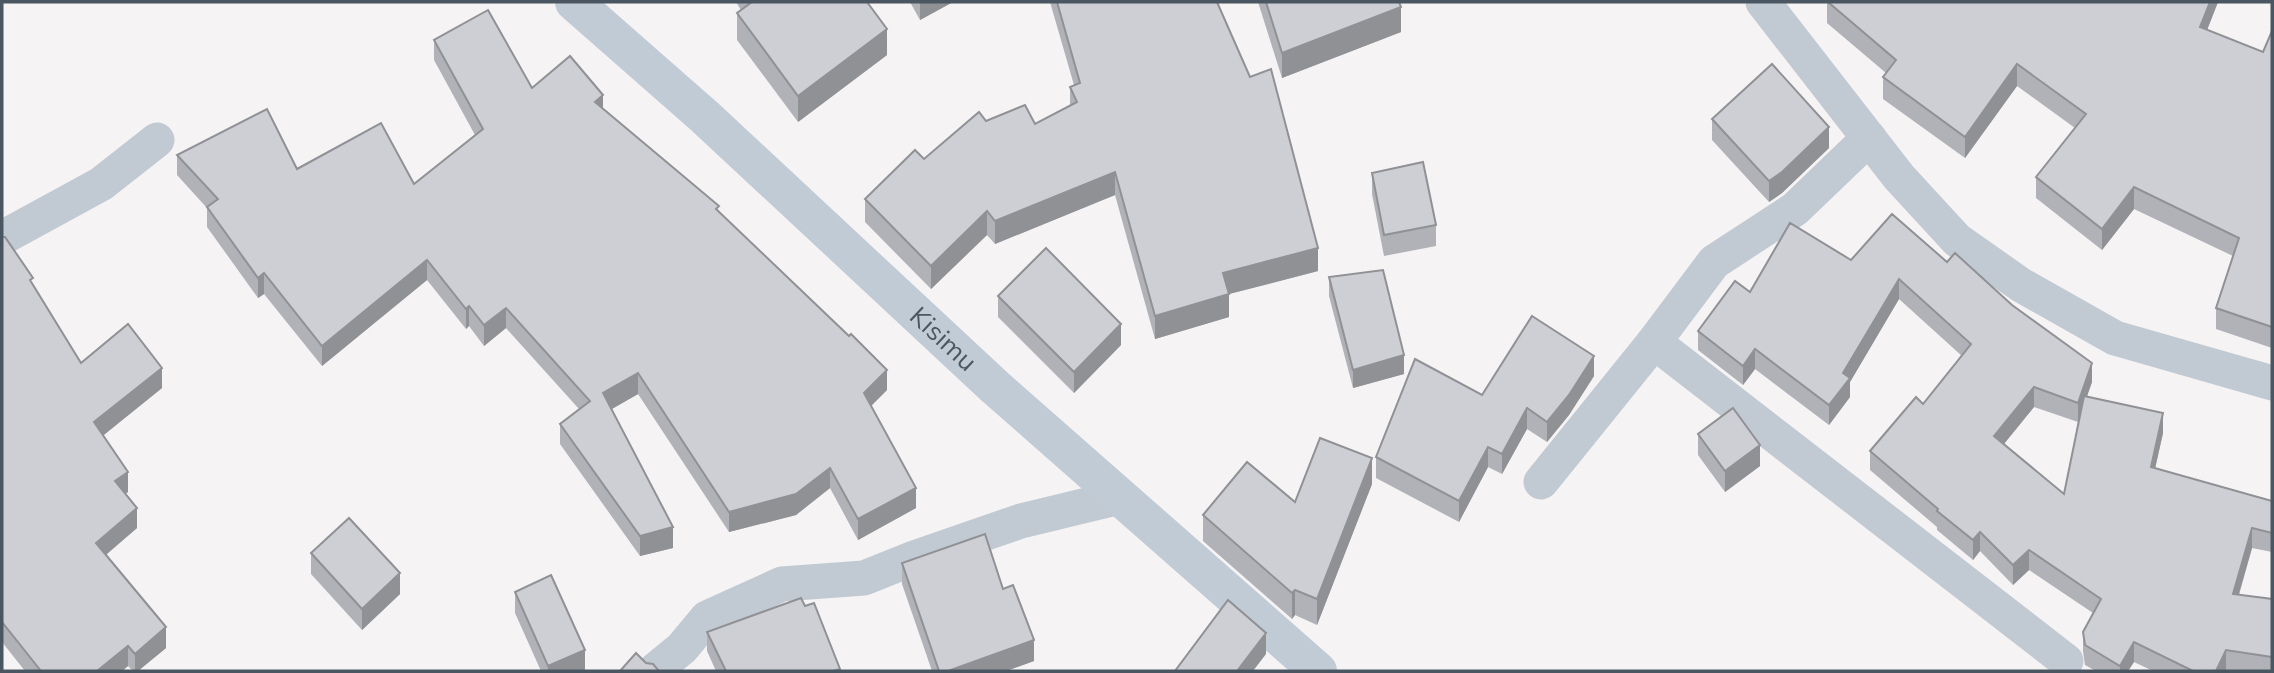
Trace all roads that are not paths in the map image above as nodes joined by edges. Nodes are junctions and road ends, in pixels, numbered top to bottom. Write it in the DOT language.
graph roads {
  1 [pos="574,2"];
  2 [pos="1763,2"];
  3 [pos="1870,138"];
  4 [pos="157,140"];
  5 [pos="2,238"];
  6 [pos="1654,342"];
  7 [pos="2272,383"];
  8 [pos="1541,482"];
  9 [pos="1119,497"];
  10 [pos="2066,661"];
  11 [pos="654,671"];
  12 [pos="1318,671"];
  1 -- 9 [label="street, Kisimu"];
  2 -- 3 [label="street"];
  3 -- 6 [label="street"];
  3 -- 7 [label="street"];
  4 -- 5 [label="street"];
  6 -- 8 [label="street"];
  6 -- 10 [label="street"];
  9 -- 11 [label="street"];
  9 -- 12 [label="street, Kisimu"];
}
